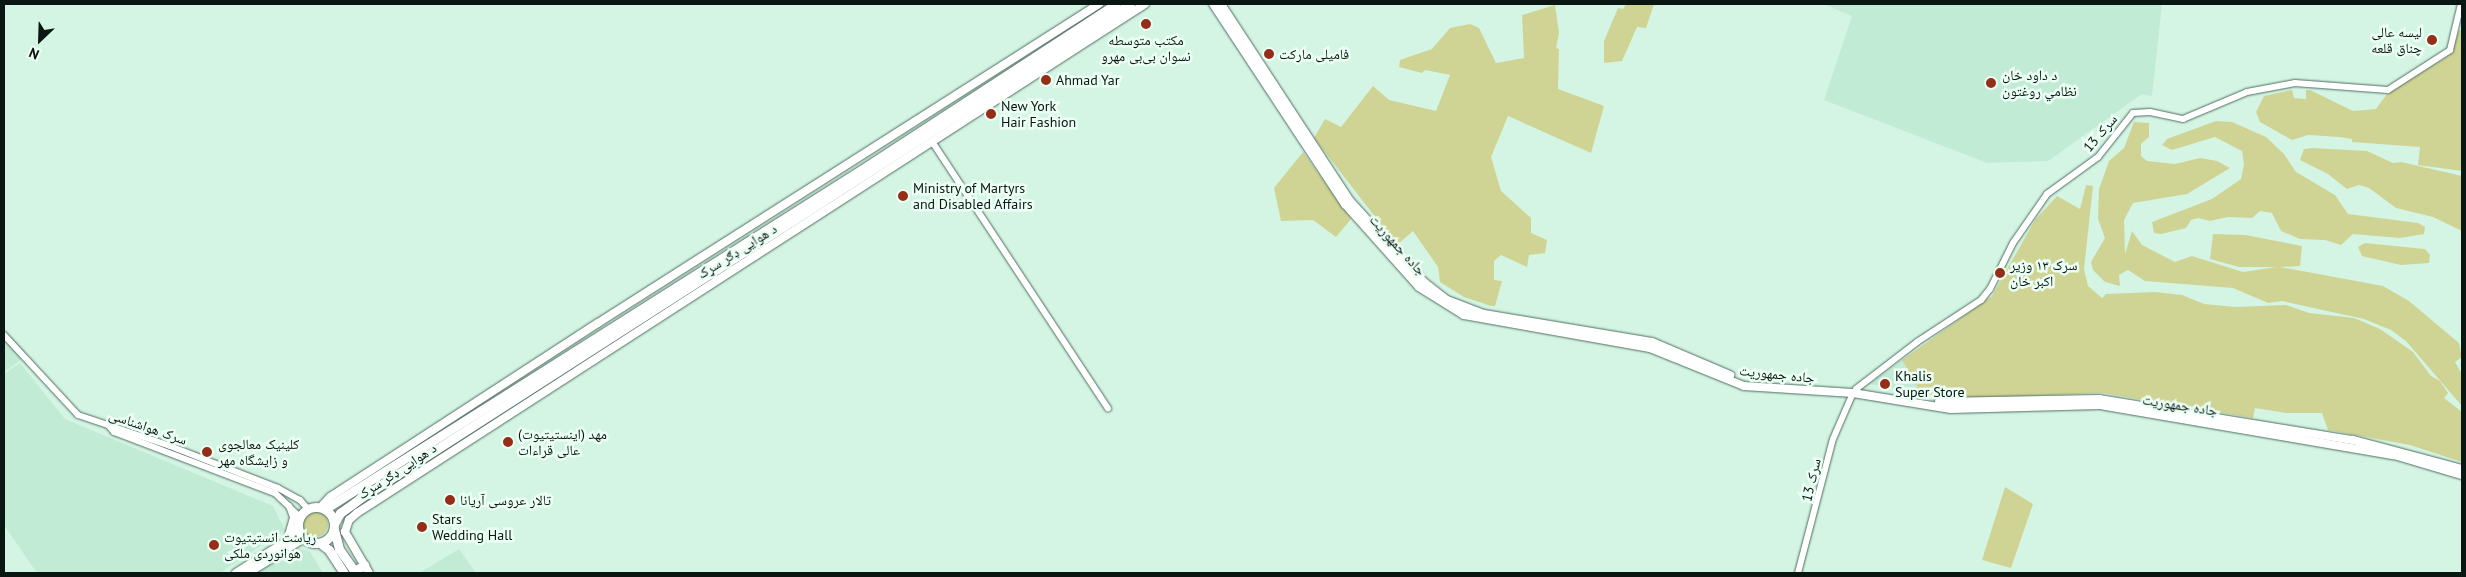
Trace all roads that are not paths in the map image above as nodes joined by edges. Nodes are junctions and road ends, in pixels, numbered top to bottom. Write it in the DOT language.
graph roads {
  1 [pos="1099,4"];
  2 [pos="1116,4"];
  3 [pos="1130,4"];
  4 [pos="1145,4"];
  5 [pos="1213,4"];
  6 [pos="1221,4"];
  7 [pos="2461,4"];
  8 [pos="933,143"];
  9 [pos="4,335"];
  10 [pos="1780,386"];
  11 [pos="1854,391"];
  12 [pos="1108,408"];
  13 [pos="109,426"];
  14 [pos="2462,469"];
  15 [pos="2462,475"];
  16 [pos="288,503"];
  17 [pos="308,508"];
  18 [pos="323,508"];
  19 [pos="299,522"];
  20 [pos="334,525"];
  21 [pos="304,538"];
  22 [pos="320,543"];
  23 [pos="264,555"];
  24 [pos="364,565"];
  25 [pos="355,572"];
  26 [pos="236,573"];
  27 [pos="248,573"];
  28 [pos="344,573"];
  29 [pos="369,573"];
  30 [pos="1798,573"];
  1 -- 18 [label="main road, د هوایی ډګر سړک"];
  2 -- 18 [label="main road"];
  3 -- 20 [label="main road"];
  4 -- 8 [label="main road, د هوایی ډګر سړک"];
  5 -- 10 [label="main road, جاده جمهوریت"];
  6 -- 10 [label="main road, جاده جمهوریت"];
  7 -- 11 [label="street, سرک 13"];
  8 -- 12 [label="street"];
  8 -- 24 [label="main road, د هوایی ډګر سړک"];
  9 -- 13 [label="street, سرک هواشناسی"];
  10 -- 11 [label="main road, جاده جمهوریت"];
  11 -- 14 [label="main road, جاده جمهوریت"];
  11 -- 15 [label="main road, جاده جمهوریت"];
  11 -- 30 [label="street, سرک 13"];
  13 -- 16 [label="street"];
  13 -- 17 [label="street, سرک هواشناسی"];
  16 -- 19 [label="street"];
  16 -- 23 [label="street"];
  17 -- 18 [label="main road"];
  17 -- 19 [label="main road"];
  18 -- 20 [label="main road"];
  19 -- 21 [label="main road"];
  19 -- 23 [label="main road"];
  20 -- 22 [label="main road"];
  20 -- 25 [label="main road"];
  21 -- 22 [label="main road"];
  21 -- 27 [label="main road"];
  22 -- 28 [label="main road"];
  23 -- 26 [label="main road"];
  24 -- 25 [label="main road"];
  24 -- 29 [label="main road"];
}
